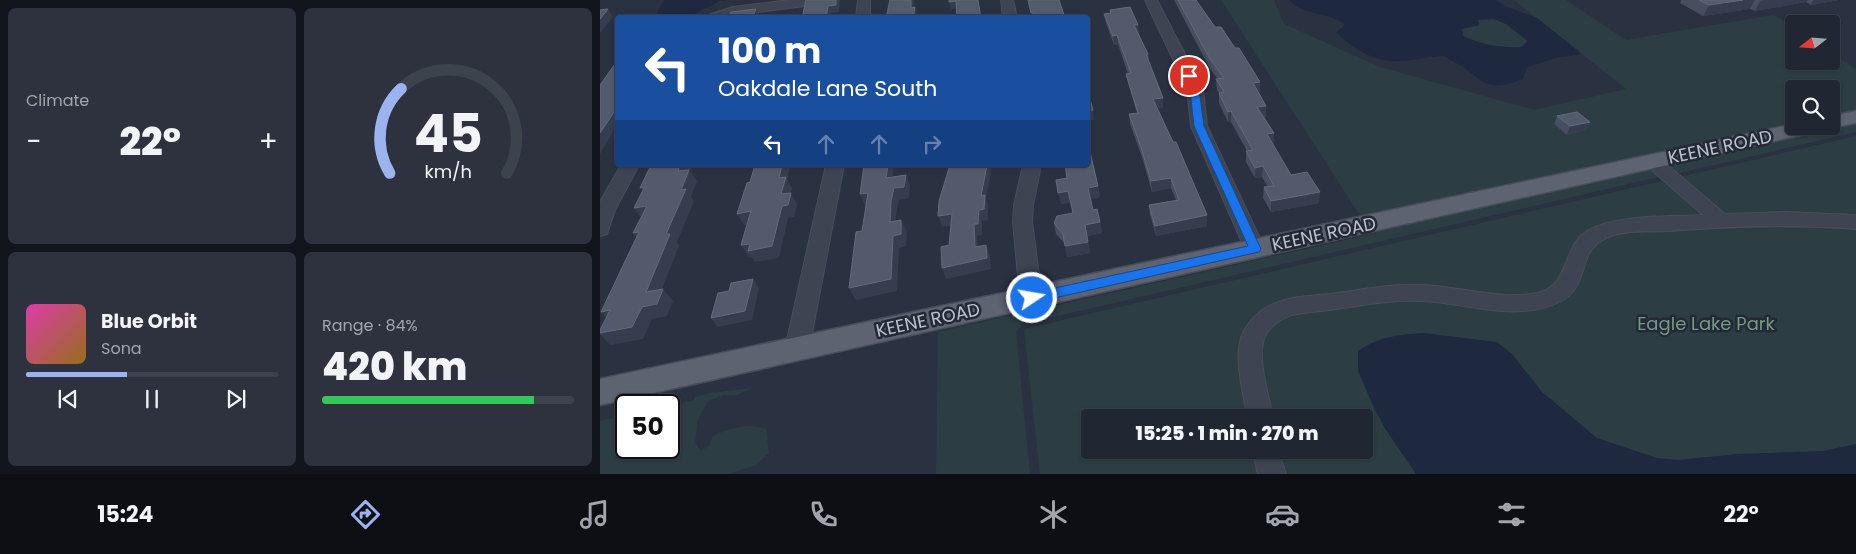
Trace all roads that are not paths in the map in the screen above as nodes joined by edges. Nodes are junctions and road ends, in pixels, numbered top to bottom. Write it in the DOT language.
graph roads {
  1 [pos="820,0"];
  2 [pos="864,0"];
  3 [pos="1007,0"];
  4 [pos="1151,0"];
  5 [pos="721,15"];
  6 [pos="863,15"];
  7 [pos="1010,15"];
  8 [pos="1856,117"];
  9 [pos="1840,120"];
  10 [pos="1785,132"];
  11 [pos="1652,162"];
  12 [pos="629,167"];
  13 [pos="835,167"];
  14 [pos="1032,167"];
  15 [pos="1722,220"];
  16 [pos="1856,222"];
  17 [pos="600,229"];
  18 [pos="1255,249"];
  19 [pos="1032,298"];
  20 [pos="797,349"];
  21 [pos="600,392"];
  22 [pos="1259,409"];
  23 [pos="1268,459"];
  24 [pos="1272,474"];
  1 -- 5 [label="street"];
  2 -- 6 [label="street"];
  3 -- 7 [label="street"];
  4 -- 18 [label="street"];
  8 -- 9 [label="main road"];
  10 -- 11 [label="main road, KEENE ROAD"];
  11 -- 15 [label="street"];
  11 -- 18 [label="main road, KEENE ROAD"];
  12 -- 17 [label="street"];
  13 -- 20 [label="street"];
  14 -- 19 [label="street"];
  15 -- 16 [label="street"];
  15 -- 22 [label="street"];
  18 -- 19 [label="main road, KEENE ROAD"];
  19 -- 20 [label="main road, KEENE ROAD"];
  20 -- 21 [label="main road, KEENE ROAD"];
  23 -- 24 [label="street"];
}
